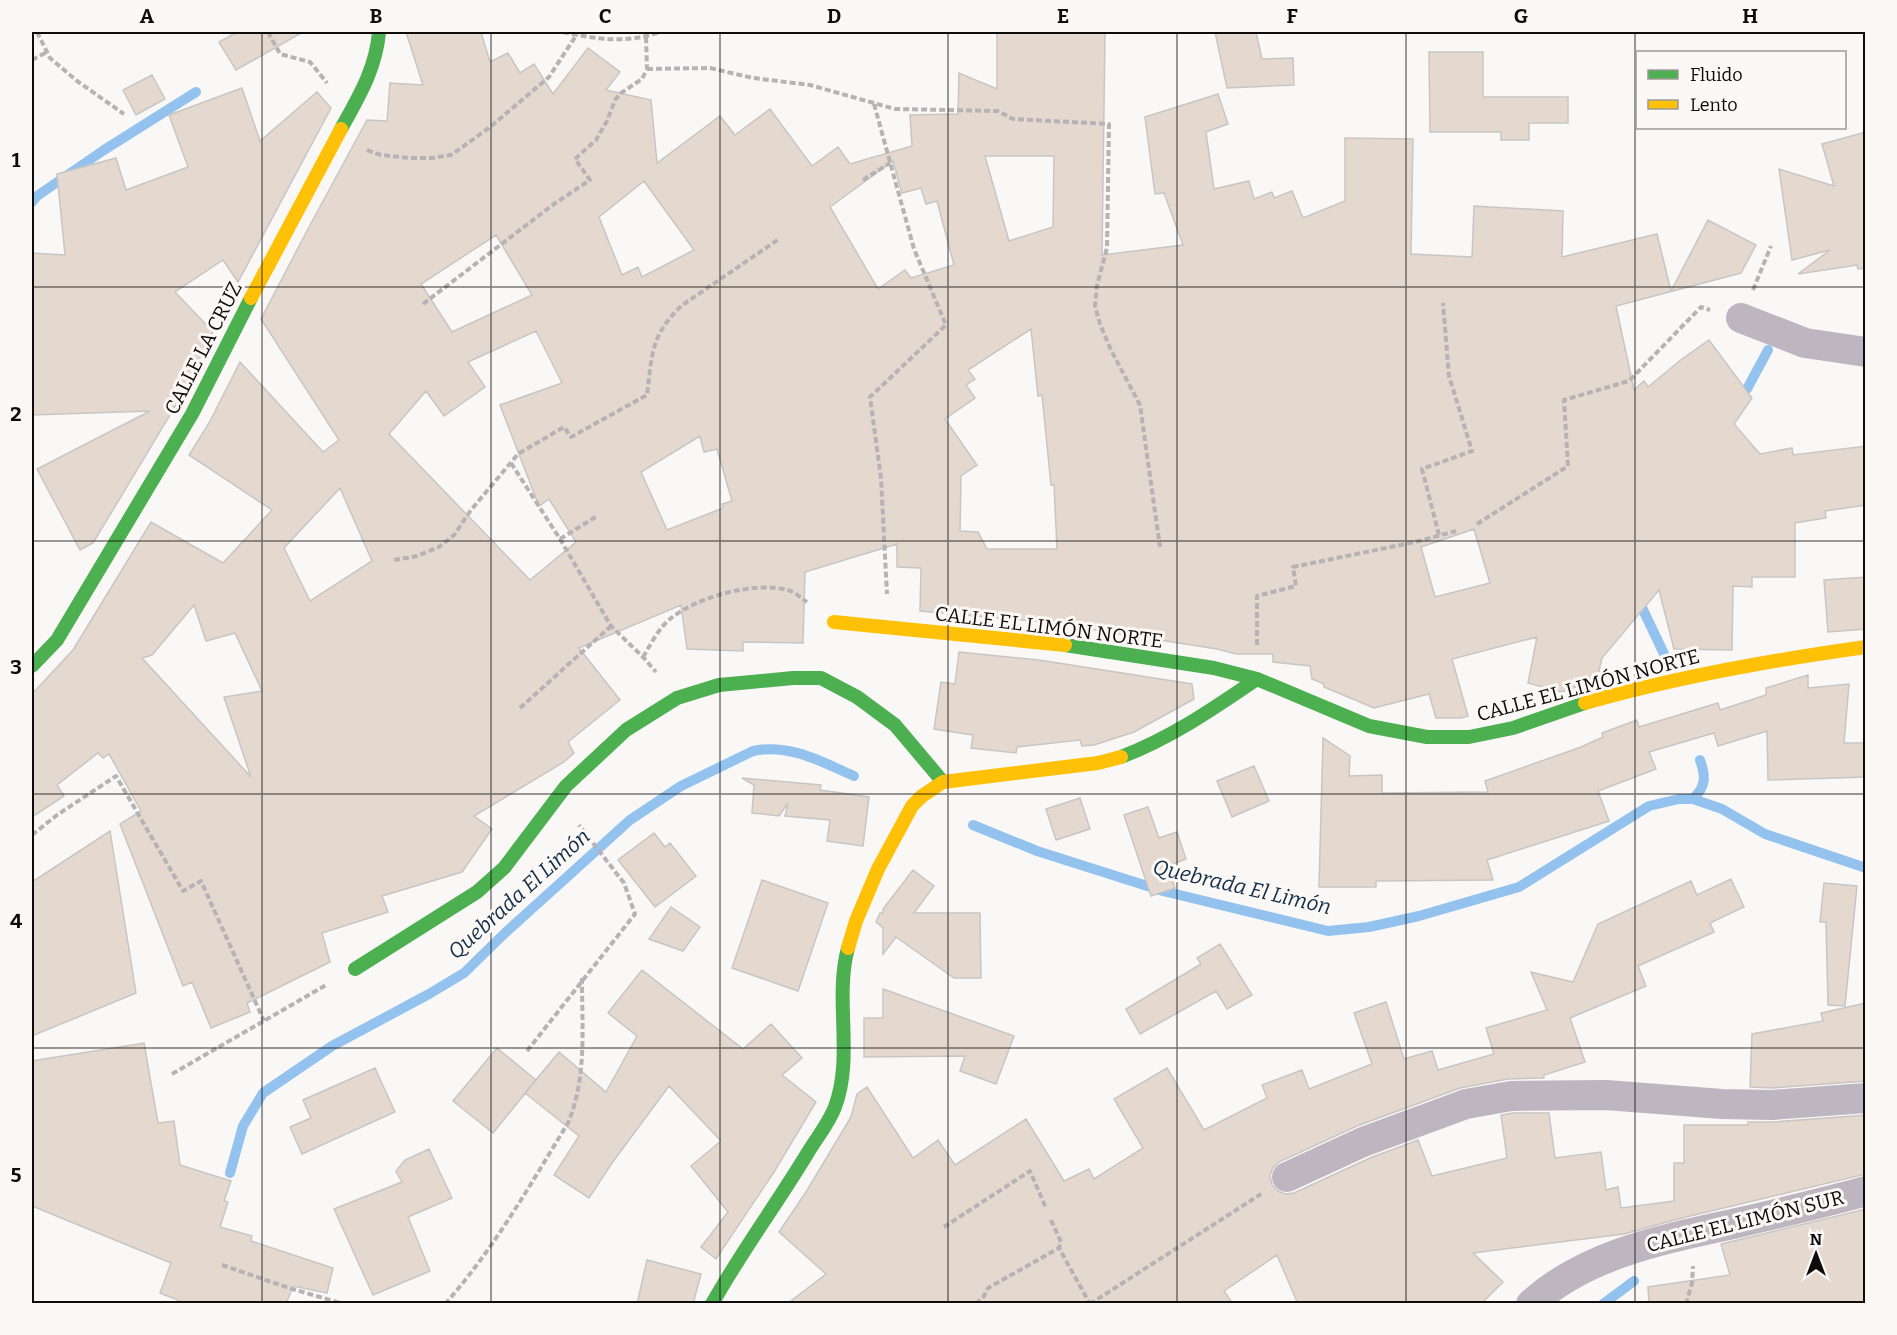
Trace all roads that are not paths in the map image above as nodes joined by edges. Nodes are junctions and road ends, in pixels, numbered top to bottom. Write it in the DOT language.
graph roads {
  1 [pos="379,32"];
  2 [pos="1741,318"];
  3 [pos="1866,352"];
  4 [pos="834,622"];
  5 [pos="1866,647"];
  6 [pos="32,666"];
  7 [pos="1257,679"];
  8 [pos="943,782"];
  9 [pos="355,969"];
  10 [pos="1866,1098"];
  11 [pos="1287,1177"];
  12 [pos="1866,1191"];
  13 [pos="712,1304"];
  14 [pos="1531,1304"];
  1 -- 6 [label="street, CALLE LA CRUZ"];
  2 -- 3 [label="street"];
  4 -- 7 [label="street, CALLE EL LIMÓN NORTE"];
  5 -- 7 [label="street, CALLE EL LIMÓN NORTE"];
  7 -- 8 [label="street"];
  8 -- 9 [label="street"];
  8 -- 13 [label="street"];
  10 -- 11 [label="street"];
  12 -- 14 [label="street, CALLE EL LIMÓN SUR"];
}
